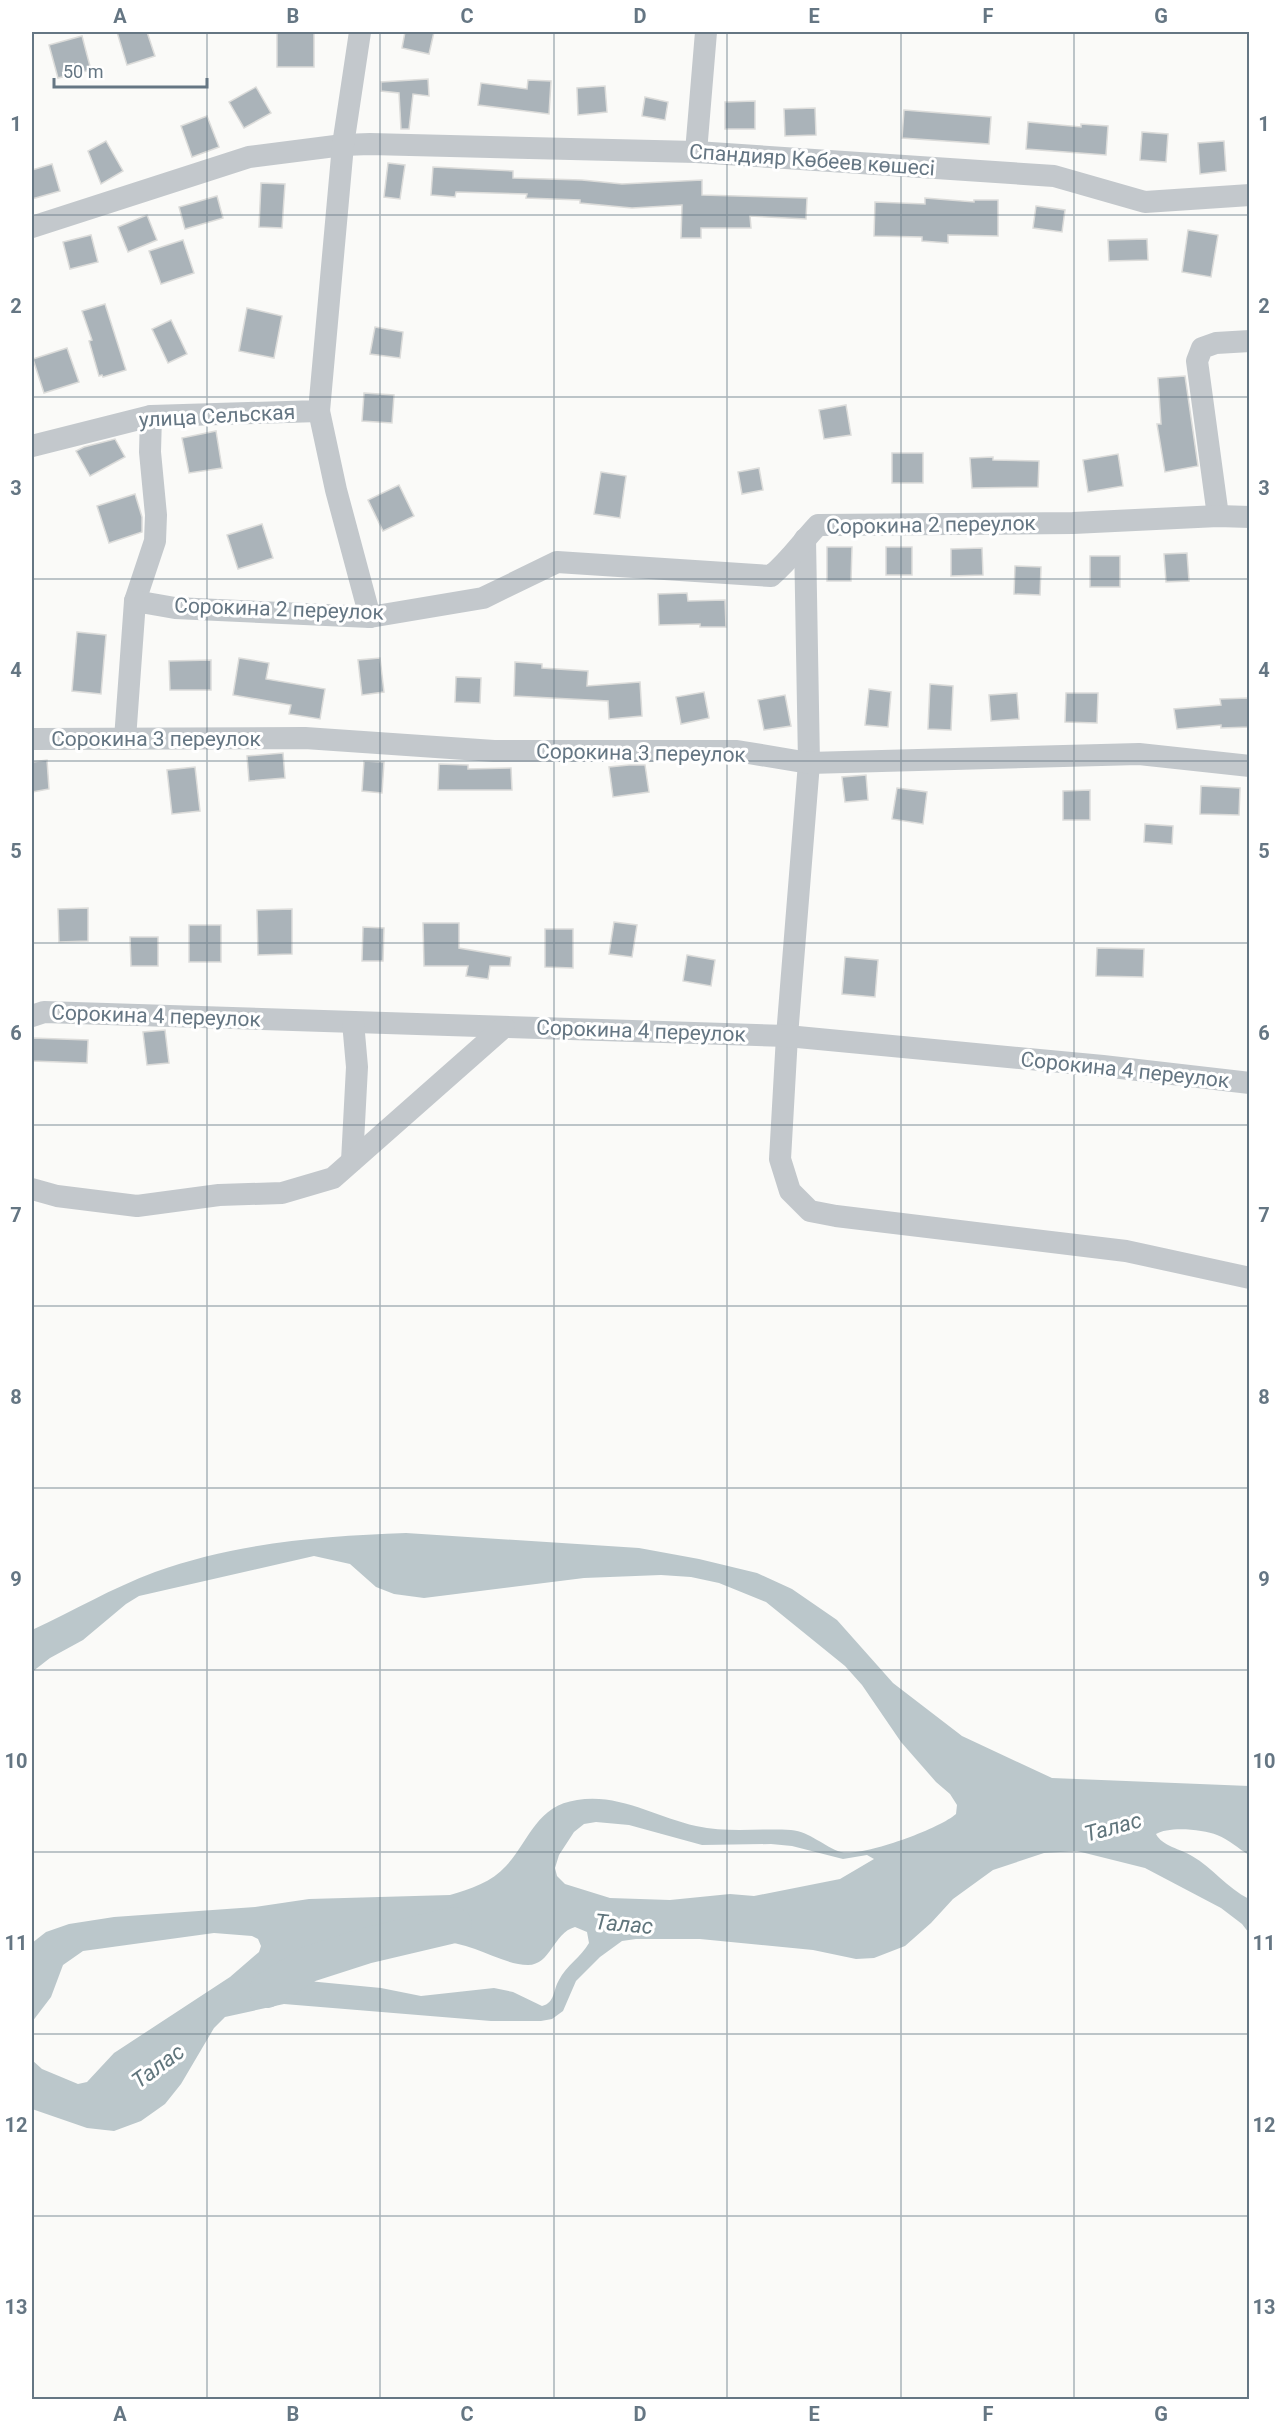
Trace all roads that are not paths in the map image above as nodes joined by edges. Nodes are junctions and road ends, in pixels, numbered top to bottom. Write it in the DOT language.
graph roads {
  1 [pos="360,32"];
  2 [pos="706,32"];
  3 [pos="343,145"];
  4 [pos="696,152"];
  5 [pos="1250,195"];
  6 [pos="32,227"];
  7 [pos="1250,341"];
  8 [pos="319,411"];
  9 [pos="151,416"];
  10 [pos="32,446"];
  11 [pos="1218,516"];
  12 [pos="1250,518"];
  13 [pos="805,539"];
  14 [pos="135,601"];
  15 [pos="370,617"];
  16 [pos="32,739"];
  17 [pos="125,739"];
  18 [pos="809,763"];
  19 [pos="1250,766"];
  20 [pos="32,1016"];
  21 [pos="353,1022"];
  22 [pos="504,1027"];
  23 [pos="787,1036"];
  24 [pos="1250,1083"];
  25 [pos="352,1161"];
  26 [pos="32,1189"];
  27 [pos="1250,1278"];
  1 -- 3 [label="street, улица Сельская"];
  2 -- 4 [label="street"];
  3 -- 4 [label="street, Спандияр Көбеев көшесі"];
  3 -- 6 [label="street, Спандияр Көбеев көшесі"];
  3 -- 8 [label="street, улица Сельская"];
  4 -- 5 [label="street, Спандияр Көбеев көшесі"];
  7 -- 11 [label="street"];
  8 -- 9 [label="street, улица Сельская"];
  8 -- 15 [label="street"];
  9 -- 10 [label="street, улица Сельская"];
  9 -- 14 [label="street"];
  11 -- 12 [label="street, Сорокина 2 переулок"];
  11 -- 13 [label="street, Сорокина 2 переулок"];
  13 -- 15 [label="street, Сорокина 2 переулок"];
  13 -- 18 [label="street"];
  14 -- 15 [label="street, Сорокина 2 переулок"];
  14 -- 17 [label="street"];
  16 -- 17 [label="street, Сорокина 3 переулок"];
  17 -- 18 [label="street, Сорокина 3 переулок"];
  18 -- 19 [label="street, Сорокина 3 переулок"];
  18 -- 23 [label="street"];
  20 -- 21 [label="street, Сорокина 4 переулок"];
  21 -- 22 [label="street, Сорокина 4 переулок"];
  21 -- 25 [label="street"];
  22 -- 23 [label="street, Сорокина 4 переулок"];
  22 -- 25 [label="street"];
  23 -- 24 [label="street, Сорокина 4 переулок"];
  23 -- 27 [label="street"];
  25 -- 26 [label="street"];
}
